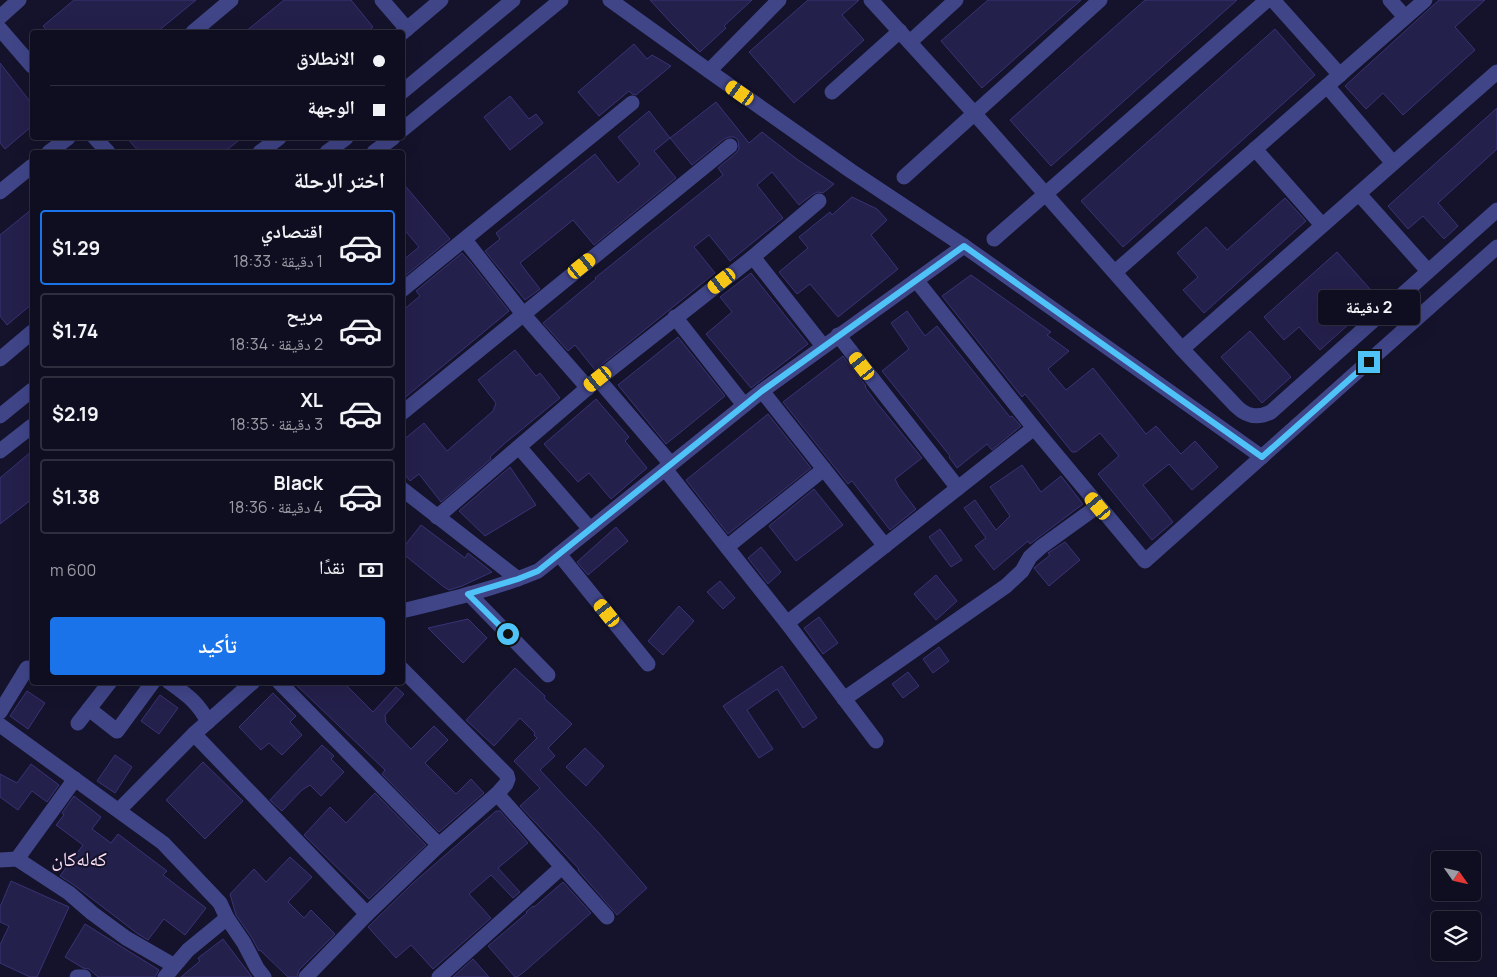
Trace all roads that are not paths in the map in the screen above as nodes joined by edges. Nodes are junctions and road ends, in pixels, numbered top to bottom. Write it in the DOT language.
graph roads {
  1 [pos="19,0"];
  2 [pos="231,0"];
  3 [pos="382,0"];
  4 [pos="442,0"];
  5 [pos="513,0"];
  6 [pos="561,0"];
  7 [pos="610,0"];
  8 [pos="779,0"];
  9 [pos="872,0"];
  10 [pos="956,0"];
  11 [pos="1100,0"];
  12 [pos="1267,0"];
  13 [pos="1273,0"];
  14 [pos="1390,0"];
  15 [pos="1425,0"];
  16 [pos="0,17"];
  17 [pos="1405,17"];
  18 [pos="0,30"];
  19 [pos="195,30"];
  20 [pos="404,30"];
  21 [pos="405,31"];
  22 [pos="905,36"];
  23 [pos="30,64"];
  24 [pos="708,71"];
  25 [pos="1497,72"];
  26 [pos="1340,75"];
  27 [pos="1327,86"];
  28 [pos="405,90"];
  29 [pos="832,92"];
  30 [pos="632,102"];
  31 [pos="974,113"];
  32 [pos="405,128"];
  33 [pos="65,140"];
  34 [pos="97,140"];
  35 [pos="276,140"];
  36 [pos="343,140"];
  37 [pos="390,140"];
  38 [pos="730,146"];
  39 [pos="1255,149"];
  40 [pos="52,150"];
  41 [pos="106,150"];
  42 [pos="263,150"];
  43 [pos="330,150"];
  44 [pos="377,150"];
  45 [pos="1393,164"];
  46 [pos="30,168"];
  47 [pos="904,177"];
  48 [pos="0,192"];
  49 [pos="1046,194"];
  50 [pos="1358,194"];
  51 [pos="819,201"];
  52 [pos="1497,210"];
  53 [pos="1322,225"];
  54 [pos="994,239"];
  55 [pos="465,240"];
  56 [pos="964,246"];
  57 [pos="1497,247"];
  58 [pos="752,257"];
  59 [pos="1428,271"];
  60 [pos="1115,272"];
  61 [pos="916,280"];
  62 [pos="405,288"];
  63 [pos="523,314"];
  64 [pos="675,317"];
  65 [pos="30,334"];
  66 [pos="838,335"];
  67 [pos="823,346"];
  68 [pos="1182,348"];
  69 [pos="0,359"];
  70 [pos="593,384"];
  71 [pos="762,391"];
  72 [pos="30,392"];
  73 [pos="744,405"];
  74 [pos="405,411"];
  75 [pos="0,416"];
  76 [pos="30,428"];
  77 [pos="1034,428"];
  78 [pos="519,447"];
  79 [pos="0,451"];
  80 [pos="1262,457"];
  81 [pos="668,467"];
  82 [pos="824,469"];
  83 [pos="958,488"];
  84 [pos="405,491"];
  85 [pos="1098,506"];
  86 [pos="437,517"];
  87 [pos="590,529"];
  88 [pos="885,546"];
  89 [pos="727,547"];
  90 [pos="559,554"];
  91 [pos="518,579"];
  92 [pos="468,594"];
  93 [pos="405,610"];
  94 [pos="787,623"];
  95 [pos="648,664"];
  96 [pos="27,668"];
  97 [pos="405,673"];
  98 [pos="548,675"];
  99 [pos="108,685"];
  100 [pos="150,685"];
  101 [pos="174,685"];
  102 [pos="250,685"];
  103 [pos="282,685"];
  104 [pos="844,699"];
  105 [pos="89,709"];
  106 [pos="0,712"];
  107 [pos="208,722"];
  108 [pos="78,723"];
  109 [pos="0,725"];
  110 [pos="194,734"];
  111 [pos="876,741"];
  112 [pos="75,779"];
  113 [pos="497,794"];
  114 [pos="119,810"];
  115 [pos="439,845"];
  116 [pos="17,859"];
  117 [pos="0,860"];
  118 [pos="562,867"];
  119 [pos="367,914"];
  120 [pos="607,917"];
  121 [pos="227,918"];
  122 [pos="169,971"];
  123 [pos="77,977"];
  124 [pos="84,977"];
  125 [pos="264,977"];
  126 [pos="306,977"];
  127 [pos="439,977"];
  1 -- 16 [label="street"];
  2 -- 19 [label="street"];
  3 -- 20 [label="street"];
  4 -- 21 [label="street"];
  5 -- 28 [label="street"];
  6 -- 32 [label="street"];
  7 -- 24 [label="street"];
  8 -- 24 [label="street"];
  9 -- 22 [label="street"];
  10 -- 22 [label="street"];
  11 -- 31 [label="street"];
  12 -- 49 [label="street"];
  13 -- 26 [label="street"];
  14 -- 17 [label="street"];
  15 -- 17 [label="street"];
  17 -- 26 [label="street"];
  18 -- 23 [label="street"];
  22 -- 29 [label="street"];
  22 -- 31 [label="street"];
  24 -- 56 [label="street"];
  25 -- 45 [label="street"];
  26 -- 27 [label="street"];
  27 -- 39 [label="street"];
  27 -- 45 [label="street"];
  30 -- 55 [label="street"];
  31 -- 47 [label="street"];
  31 -- 49 [label="street"];
  33 -- 40 [label="street"];
  34 -- 41 [label="street"];
  35 -- 42 [label="street"];
  36 -- 43 [label="street"];
  37 -- 44 [label="street"];
  38 -- 63 [label="street"];
  39 -- 53 [label="street"];
  39 -- 60 [label="street"];
  45 -- 50 [label="street"];
  46 -- 48 [label="street"];
  49 -- 54 [label="street"];
  49 -- 60 [label="street"];
  50 -- 53 [label="street"];
  50 -- 59 [label="street"];
  51 -- 58 [label="street"];
  52 -- 59 [label="street"];
  53 -- 68 [label="street"];
  55 -- 62 [label="street"];
  55 -- 63 [label="street"];
  56 -- 61 [label="street"];
  56 -- 80 [label="street"];
  57 -- 80 [label="street"];
  58 -- 64 [label="street"];
  58 -- 67 [label="street"];
  59 -- 68 [label="street"];
  60 -- 68 [label="street"];
  61 -- 66 [label="street"];
  61 -- 77 [label="street"];
  63 -- 70 [label="street"];
  63 -- 74 [label="street"];
  64 -- 70 [label="street"];
  64 -- 73 [label="street"];
  65 -- 69 [label="street"];
  66 -- 67 [label="street"];
  66 -- 83 [label="street"];
  67 -- 71 [label="street"];
  70 -- 78 [label="street"];
  70 -- 81 [label="street"];
  71 -- 73 [label="street"];
  71 -- 82 [label="street"];
  72 -- 75 [label="street"];
  73 -- 81 [label="street"];
  76 -- 79 [label="street"];
  77 -- 83 [label="street"];
  77 -- 85 [label="street"];
  78 -- 86 [label="street"];
  78 -- 87 [label="street"];
  80 -- 85 [label="street"];
  81 -- 87 [label="street"];
  81 -- 89 [label="street"];
  82 -- 88 [label="street"];
  82 -- 89 [label="street"];
  83 -- 88 [label="street"];
  84 -- 86 [label="street"];
  85 -- 104 [label="street"];
  86 -- 91 [label="street"];
  87 -- 90 [label="street"];
  88 -- 94 [label="street"];
  89 -- 94 [label="street"];
  90 -- 91 [label="street"];
  90 -- 95 [label="street"];
  91 -- 92 [label="street"];
  92 -- 93 [label="street"];
  92 -- 98 [label="street"];
  94 -- 104 [label="street"];
  96 -- 106 [label="street"];
  97 -- 113 [label="street"];
  99 -- 105 [label="street"];
  100 -- 105 [label="street"];
  101 -- 107 [label="street"];
  102 -- 107 [label="street"];
  103 -- 115 [label="street"];
  104 -- 111 [label="street"];
  105 -- 108 [label="street"];
  107 -- 110 [label="street"];
  109 -- 112 [label="street"];
  110 -- 114 [label="street"];
  110 -- 119 [label="street"];
  112 -- 114 [label="street"];
  112 -- 116 [label="street"];
  113 -- 115 [label="street"];
  113 -- 118 [label="street"];
  114 -- 121 [label="street"];
  115 -- 119 [label="street"];
  116 -- 117 [label="street"];
  116 -- 122 [label="street"];
  118 -- 120 [label="street"];
  118 -- 127 [label="street"];
  119 -- 126 [label="street"];
  121 -- 122 [label="street"];
  121 -- 125 [label="street"];
  123 -- 124 [label="street"];
}
